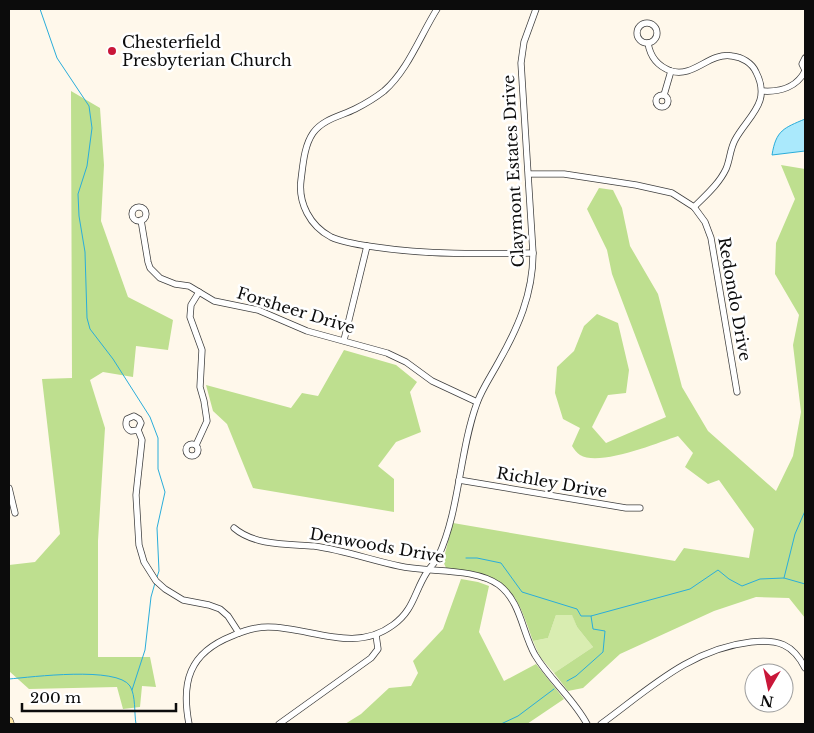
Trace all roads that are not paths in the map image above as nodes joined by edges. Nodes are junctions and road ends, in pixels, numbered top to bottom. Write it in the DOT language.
graph roads {
  1 [pos="437,9"];
  2 [pos="536,9"];
  3 [pos="648,43"];
  4 [pos="805,58"];
  5 [pos="671,71"];
  6 [pos="805,71"];
  7 [pos="763,91"];
  8 [pos="664,95"];
  9 [pos="529,174"];
  10 [pos="694,208"];
  11 [pos="141,220"];
  12 [pos="367,246"];
  13 [pos="533,253"];
  14 [pos="200,292"];
  15 [pos="344,340"];
  16 [pos="737,392"];
  17 [pos="477,402"];
  18 [pos="138,430"];
  19 [pos="196,445"];
  20 [pos="459,480"];
  21 [pos="9,488"];
  22 [pos="640,508"];
  23 [pos="15,513"];
  24 [pos="234,528"];
  25 [pos="427,571"];
  26 [pos="239,633"];
  27 [pos="376,635"];
  28 [pos="805,668"];
  29 [pos="189,724"];
  30 [pos="279,724"];
  31 [pos="587,724"];
  32 [pos="601,724"];
  1 -- 12 [label="street"];
  2 -- 9 [label="street, Claymont Estates Drive"];
  3 -- 5 [label="street"];
  4 -- 6 [label="street"];
  5 -- 7 [label="street"];
  5 -- 8 [label="street"];
  6 -- 7 [label="street"];
  7 -- 10 [label="street"];
  9 -- 10 [label="street, Redondo Drive"];
  9 -- 13 [label="street, Claymont Estates Drive"];
  10 -- 16 [label="street, Redondo Drive"];
  11 -- 14 [label="street, Forsheer Drive"];
  12 -- 13 [label="street"];
  12 -- 15 [label="street"];
  13 -- 17 [label="street, Claymont Estates Drive"];
  14 -- 15 [label="street, Forsheer Drive"];
  14 -- 19 [label="street"];
  15 -- 17 [label="street, Forsheer Drive"];
  17 -- 20 [label="street, Claymont Estates Drive"];
  18 -- 26 [label="street"];
  20 -- 22 [label="street, Richley Drive"];
  20 -- 25 [label="street, Claymont Estates Drive"];
  21 -- 23 [label="street"];
  24 -- 25 [label="street, Denwoods Drive"];
  25 -- 27 [label="street, Claymont Estates Drive"];
  25 -- 31 [label="street, Denwoods Drive"];
  26 -- 27 [label="street, Claymont Estates Drive"];
  26 -- 29 [label="street, Claymont Estates Drive"];
  27 -- 30 [label="street"];
  28 -- 32 [label="street"];
}
